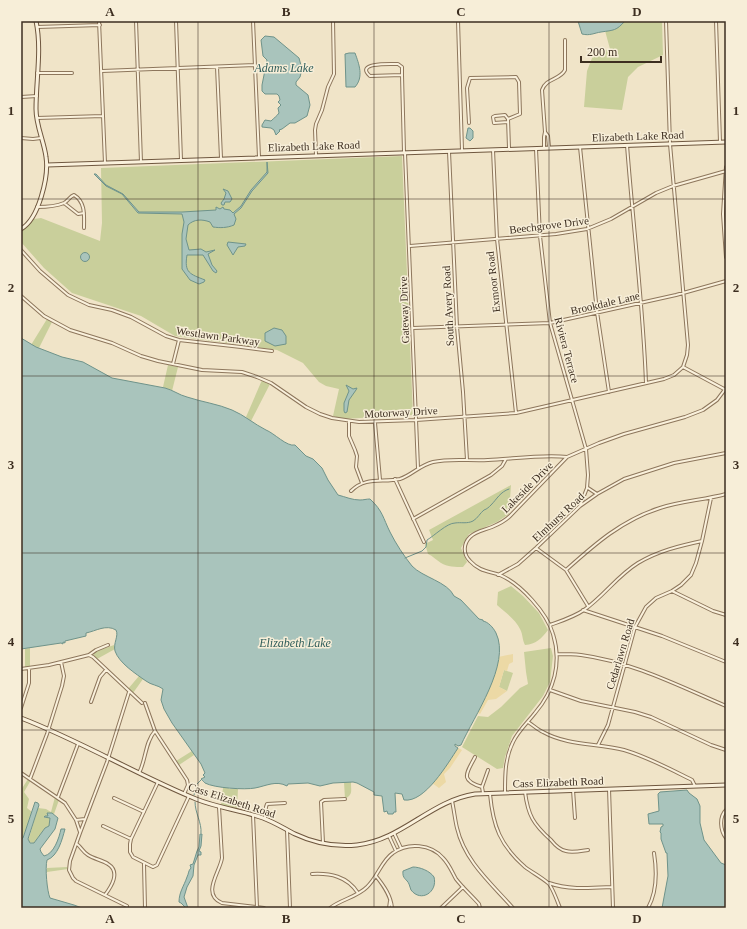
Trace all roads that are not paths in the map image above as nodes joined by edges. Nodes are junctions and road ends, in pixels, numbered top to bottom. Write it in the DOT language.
graph roads {
  1 [pos="36,21"];
  2 [pos="99,21"];
  3 [pos="136,21"];
  4 [pos="176,21"];
  5 [pos="253,21"];
  6 [pos="333,21"];
  7 [pos="458,21"];
  8 [pos="666,21"];
  9 [pos="716,21"];
  10 [pos="100,25"];
  11 [pos="37,27"];
  12 [pos="565,40"];
  13 [pos="255,65"];
  14 [pos="217,67"];
  15 [pos="177,68"];
  16 [pos="137,70"];
  17 [pos="102,71"];
  18 [pos="37,73"];
  19 [pos="72,73"];
  20 [pos="402,75"];
  21 [pos="37,96"];
  22 [pos="21,97"];
  23 [pos="103,116"];
  24 [pos="37,118"];
  25 [pos="508,119"];
  26 [pos="508,122"];
  27 [pos="468,123"];
  28 [pos="545,132"];
  29 [pos="21,138"];
  30 [pos="41,138"];
  31 [pos="720,142"];
  32 [pos="726,142"];
  33 [pos="670,144"];
  34 [pos="627,145"];
  35 [pos="544,147"];
  36 [pos="549,147"];
  37 [pos="580,147"];
  38 [pos="509,148"];
  39 [pos="536,148"];
  40 [pos="493,149"];
  41 [pos="449,150"];
  42 [pos="462,150"];
  43 [pos="405,152"];
  44 [pos="316,155"];
  45 [pos="259,157"];
  46 [pos="221,158"];
  47 [pos="181,160"];
  48 [pos="141,162"];
  49 [pos="105,163"];
  50 [pos="47,165"];
  51 [pos="726,167"];
  52 [pos="726,171"];
  53 [pos="673,186"];
  54 [pos="64,203"];
  55 [pos="37,207"];
  56 [pos="631,207"];
  57 [pos="84,213"];
  58 [pos="84,228"];
  59 [pos="21,229"];
  60 [pos="589,229"];
  61 [pos="540,236"];
  62 [pos="497,239"];
  63 [pos="453,242"];
  64 [pos="410,246"];
  65 [pos="21,250"];
  66 [pos="726,257"];
  67 [pos="726,281"];
  68 [pos="683,293"];
  69 [pos="21,296"];
  70 [pos="642,302"];
  71 [pos="598,312"];
  72 [pos="550,323"];
  73 [pos="506,325"];
  74 [pos="457,326"];
  75 [pos="413,328"];
  76 [pos="178,340"];
  77 [pos="272,351"];
  78 [pos="173,364"];
  79 [pos="683,367"];
  80 [pos="646,384"];
  81 [pos="726,389"];
  82 [pos="610,392"];
  83 [pos="572,400"];
  84 [pos="516,413"];
  85 [pos="465,416"];
  86 [pos="416,420"];
  87 [pos="349,421"];
  88 [pos="375,422"];
  89 [pos="586,449"];
  90 [pos="726,453"];
  91 [pos="567,457"];
  92 [pos="506,459"];
  93 [pos="467,460"];
  94 [pos="418,468"];
  95 [pos="395,479"];
  96 [pos="380,480"];
  97 [pos="362,483"];
  98 [pos="587,488"];
  99 [pos="351,491"];
  100 [pos="597,494"];
  101 [pos="726,494"];
  102 [pos="711,498"];
  103 [pos="580,506"];
  104 [pos="413,519"];
  105 [pos="702,541"];
  106 [pos="424,542"];
  107 [pos="536,548"];
  108 [pos="566,570"];
  109 [pos="498,575"];
  110 [pos="672,591"];
  111 [pos="588,606"];
  112 [pos="583,610"];
  113 [pos="726,615"];
  114 [pos="550,626"];
  115 [pos="634,627"];
  116 [pos="108,645"];
  117 [pos="557,654"];
  118 [pos="89,655"];
  119 [pos="61,662"];
  120 [pos="726,662"];
  121 [pos="623,665"];
  122 [pos="29,668"];
  123 [pos="21,669"];
  124 [pos="106,670"];
  125 [pos="550,690"];
  126 [pos="129,692"];
  127 [pos="91,702"];
  128 [pos="726,706"];
  129 [pos="613,707"];
  130 [pos="21,708"];
  131 [pos="21,718"];
  132 [pos="528,722"];
  133 [pos="49,730"];
  134 [pos="155,731"];
  135 [pos="78,744"];
  136 [pos="598,745"];
  137 [pos="726,750"];
  138 [pos="475,757"];
  139 [pos="108,758"];
  140 [pos="488,770"];
  141 [pos="21,772"];
  142 [pos="139,773"];
  143 [pos="30,778"];
  144 [pos="158,782"];
  145 [pos="726,785"];
  146 [pos="695,786"];
  147 [pos="482,787"];
  148 [pos="609,789"];
  149 [pos="573,790"];
  150 [pos="505,792"];
  151 [pos="525,792"];
  152 [pos="483,793"];
  153 [pos="490,793"];
  154 [pos="184,794"];
  155 [pos="189,796"];
  156 [pos="58,797"];
  157 [pos="114,798"];
  158 [pos="345,799"];
  159 [pos="452,800"];
  160 [pos="285,803"];
  161 [pos="219,806"];
  162 [pos="726,810"];
  163 [pos="144,812"];
  164 [pos="253,815"];
  165 [pos="575,818"];
  166 [pos="85,819"];
  167 [pos="265,819"];
  168 [pos="76,820"];
  169 [pos="103,826"];
  170 [pos="287,830"];
  171 [pos="80,833"];
  172 [pos="394,833"];
  173 [pos="389,836"];
  174 [pos="726,838"];
  175 [pos="131,839"];
  176 [pos="323,843"];
  177 [pos="77,844"];
  178 [pos="401,848"];
  179 [pos="588,850"];
  180 [pos="396,851"];
  181 [pos="654,853"];
  182 [pos="144,864"];
  183 [pos="312,874"];
  184 [pos="376,876"];
  185 [pos="549,883"];
  186 [pos="463,887"];
  187 [pos="612,887"];
  188 [pos="358,893"];
  189 [pos="105,895"];
  190 [pos="390,899"];
  191 [pos="127,906"];
  192 [pos="257,907"];
  193 [pos="145,908"];
  194 [pos="264,908"];
  195 [pos="290,908"];
  196 [pos="330,908"];
  197 [pos="389,908"];
  198 [pos="392,908"];
  199 [pos="441,908"];
  200 [pos="480,908"];
  201 [pos="513,908"];
  202 [pos="560,908"];
  203 [pos="613,908"];
  204 [pos="648,908"];
  1 -- 11 [label="street"];
  2 -- 10 [label="street"];
  3 -- 16 [label="street"];
  4 -- 15 [label="street"];
  5 -- 13 [label="street"];
  6 -- 44 [label="street"];
  7 -- 42 [label="street"];
  8 -- 33 [label="street"];
  9 -- 31 [label="street"];
  10 -- 11 [label="street"];
  10 -- 17 [label="street"];
  11 -- 18 [label="street"];
  12 -- 28 [label="street"];
  13 -- 14 [label="street"];
  13 -- 45 [label="street"];
  14 -- 15 [label="street"];
  14 -- 46 [label="street"];
  15 -- 16 [label="street"];
  15 -- 47 [label="street"];
  16 -- 17 [label="street"];
  16 -- 48 [label="street"];
  17 -- 23 [label="street"];
  18 -- 19 [label="street"];
  18 -- 21 [label="street"];
  20 -- 20 [label="street"];
  20 -- 43 [label="street, Gateway Drive"];
  21 -- 22 [label="street"];
  21 -- 24 [label="street"];
  23 -- 24 [label="street"];
  23 -- 49 [label="street"];
  24 -- 30 [label="street"];
  25 -- 26 [label="street"];
  25 -- 26 [label="street"];
  25 -- 27 [label="street"];
  26 -- 38 [label="street"];
  28 -- 35 [label="street"];
  28 -- 36 [label="street"];
  29 -- 30 [label="street"];
  30 -- 50 [label="street"];
  31 -- 32 [label="street, Elizabeth Lake Road"];
  31 -- 33 [label="street, Elizabeth Lake Road"];
  33 -- 34 [label="street, Elizabeth Lake Road"];
  33 -- 53 [label="street"];
  34 -- 37 [label="street, Elizabeth Lake Road"];
  34 -- 56 [label="street"];
  35 -- 36 [label="street, Elizabeth Lake Road"];
  35 -- 39 [label="street, Elizabeth Lake Road"];
  36 -- 37 [label="street, Elizabeth Lake Road"];
  37 -- 60 [label="street"];
  38 -- 39 [label="street, Elizabeth Lake Road"];
  38 -- 40 [label="street, Elizabeth Lake Road"];
  39 -- 61 [label="street, Riviera Terrace"];
  40 -- 42 [label="street, Elizabeth Lake Road"];
  40 -- 62 [label="street, Exmoor Road"];
  41 -- 42 [label="street, Elizabeth Lake Road"];
  41 -- 43 [label="street, Elizabeth Lake Road"];
  41 -- 63 [label="street, South Avery Road"];
  43 -- 44 [label="street, Elizabeth Lake Road"];
  43 -- 64 [label="street, Gateway Drive"];
  44 -- 45 [label="street, Elizabeth Lake Road"];
  45 -- 46 [label="street, Elizabeth Lake Road"];
  46 -- 47 [label="street, Elizabeth Lake Road"];
  47 -- 48 [label="street, Elizabeth Lake Road"];
  48 -- 49 [label="street, Elizabeth Lake Road"];
  49 -- 50 [label="street, Elizabeth Lake Road"];
  50 -- 55 [label="street"];
  51 -- 52 [label="street"];
  52 -- 53 [label="street, Beechgrove Drive"];
  52 -- 66 [label="street"];
  53 -- 56 [label="street, Beechgrove Drive"];
  53 -- 68 [label="street"];
  54 -- 55 [label="street"];
  54 -- 57 [label="street"];
  54 -- 57 [label="street"];
  55 -- 59 [label="street"];
  56 -- 60 [label="street, Beechgrove Drive"];
  56 -- 70 [label="street"];
  57 -- 58 [label="street"];
  60 -- 61 [label="street, Beechgrove Drive"];
  60 -- 71 [label="street"];
  61 -- 62 [label="street, Beechgrove Drive"];
  61 -- 72 [label="street, Riviera Terrace"];
  62 -- 63 [label="street, Beechgrove Drive"];
  62 -- 73 [label="street, Exmoor Road"];
  63 -- 64 [label="street, Beechgrove Drive"];
  63 -- 74 [label="street, South Avery Road"];
  64 -- 75 [label="street, Gateway Drive"];
  65 -- 76 [label="street, Westlawn Parkway"];
  67 -- 68 [label="street, Brookdale Lane"];
  68 -- 70 [label="street, Brookdale Lane"];
  68 -- 79 [label="street"];
  69 -- 78 [label="street, Motorway Drive"];
  70 -- 71 [label="street, Brookdale Lane"];
  70 -- 80 [label="street"];
  71 -- 72 [label="street, Brookdale Lane"];
  71 -- 82 [label="street"];
  72 -- 73 [label="street, Brookdale Lane"];
  72 -- 83 [label="street, Riviera Terrace"];
  73 -- 74 [label="street, Brookdale Lane"];
  73 -- 84 [label="street, Exmoor Road"];
  74 -- 75 [label="street, Brookdale Lane"];
  74 -- 85 [label="street, South Avery Road"];
  75 -- 86 [label="street, Gateway Drive"];
  76 -- 77 [label="street, Westlawn Parkway"];
  76 -- 78 [label="street"];
  78 -- 87 [label="street, Motorway Drive"];
  79 -- 80 [label="street, Motorway Drive"];
  79 -- 81 [label="street"];
  80 -- 82 [label="street, Motorway Drive"];
  81 -- 89 [label="street, Lakeside Drive"];
  82 -- 83 [label="street, Motorway Drive"];
  83 -- 84 [label="street, Motorway Drive"];
  83 -- 89 [label="street, Riviera Terrace"];
  84 -- 85 [label="street, Motorway Drive"];
  85 -- 86 [label="street, Motorway Drive"];
  85 -- 93 [label="street, South Avery Road"];
  86 -- 88 [label="street, Motorway Drive"];
  86 -- 94 [label="street, Gateway Drive"];
  87 -- 88 [label="street, Motorway Drive"];
  87 -- 97 [label="street"];
  88 -- 96 [label="street"];
  89 -- 91 [label="street, Lakeside Drive"];
  89 -- 98 [label="street, Riviera Terrace"];
  90 -- 100 [label="street, Elmhurst Road"];
  91 -- 92 [label="street"];
  91 -- 109 [label="street, Lakeside Drive"];
  92 -- 93 [label="street"];
  92 -- 104 [label="street"];
  93 -- 94 [label="street"];
  94 -- 95 [label="street"];
  95 -- 96 [label="street"];
  95 -- 104 [label="street"];
  96 -- 97 [label="street"];
  97 -- 99 [label="street"];
  98 -- 100 [label="street"];
  98 -- 103 [label="street, Riviera Terrace"];
  100 -- 103 [label="street, Elmhurst Road"];
  101 -- 102 [label="street"];
  102 -- 105 [label="street, Cedarlawn Road"];
  102 -- 108 [label="street"];
  103 -- 107 [label="street, Elmhurst Road"];
  104 -- 106 [label="street"];
  105 -- 110 [label="street, Cedarlawn Road"];
  105 -- 111 [label="street"];
  107 -- 108 [label="street"];
  107 -- 109 [label="street, Elmhurst Road"];
  108 -- 111 [label="street"];
  109 -- 114 [label="street, Lakeside Drive"];
  110 -- 113 [label="street"];
  110 -- 115 [label="street, Cedarlawn Road"];
  111 -- 112 [label="street"];
  112 -- 114 [label="street"];
  112 -- 115 [label="street"];
  114 -- 117 [label="street, Lakeside Drive"];
  115 -- 120 [label="street"];
  115 -- 121 [label="street, Cedarlawn Road"];
  116 -- 118 [label="street"];
  117 -- 121 [label="street"];
  117 -- 125 [label="street, Lakeside Drive"];
  118 -- 119 [label="street"];
  118 -- 124 [label="street"];
  119 -- 122 [label="street"];
  119 -- 133 [label="street"];
  121 -- 128 [label="street"];
  121 -- 129 [label="street, Cedarlawn Road"];
  122 -- 123 [label="street"];
  122 -- 130 [label="street"];
  124 -- 126 [label="street"];
  124 -- 127 [label="street"];
  125 -- 129 [label="street"];
  125 -- 132 [label="street, Lakeside Drive"];
  126 -- 134 [label="street"];
  126 -- 139 [label="street"];
  129 -- 136 [label="street, Cedarlawn Road"];
  129 -- 137 [label="street"];
  131 -- 133 [label="street, Cass Elizabeth Road"];
  132 -- 136 [label="street"];
  132 -- 150 [label="street, Lakeside Drive"];
  133 -- 135 [label="street, Cass Elizabeth Road"];
  133 -- 143 [label="street"];
  134 -- 142 [label="street"];
  134 -- 154 [label="street"];
  135 -- 139 [label="street, Cass Elizabeth Road"];
  135 -- 156 [label="street"];
  136 -- 146 [label="street"];
  138 -- 147 [label="street"];
  139 -- 142 [label="street, Cass Elizabeth Road"];
  139 -- 166 [label="street"];
  140 -- 147 [label="street"];
  141 -- 143 [label="street"];
  142 -- 144 [label="street, Cass Elizabeth Road"];
  143 -- 156 [label="street"];
  144 -- 154 [label="street, Cass Elizabeth Road"];
  144 -- 163 [label="street"];
  145 -- 146 [label="street, Cass Elizabeth Road"];
  146 -- 148 [label="street, Cass Elizabeth Road"];
  147 -- 152 [label="street"];
  148 -- 149 [label="street, Cass Elizabeth Road"];
  148 -- 187 [label="street"];
  149 -- 151 [label="street, Cass Elizabeth Road"];
  149 -- 165 [label="street"];
  150 -- 151 [label="street, Cass Elizabeth Road"];
  150 -- 153 [label="street, Cass Elizabeth Road"];
  151 -- 179 [label="street"];
  152 -- 153 [label="street, Cass Elizabeth Road"];
  152 -- 159 [label="street, Cass Elizabeth Road"];
  153 -- 185 [label="street"];
  154 -- 155 [label="street, Cass Elizabeth Road"];
  155 -- 161 [label="street, Cass Elizabeth Road"];
  155 -- 182 [label="street"];
  156 -- 168 [label="street"];
  157 -- 163 [label="street"];
  158 -- 176 [label="street"];
  159 -- 172 [label="street, Cass Elizabeth Road"];
  159 -- 201 [label="street"];
  160 -- 167 [label="street"];
  161 -- 164 [label="street, Cass Elizabeth Road"];
  161 -- 192 [label="street"];
  162 -- 174 [label="street"];
  163 -- 175 [label="street"];
  164 -- 167 [label="street, Cass Elizabeth Road"];
  164 -- 192 [label="street"];
  166 -- 168 [label="street"];
  166 -- 171 [label="street"];
  167 -- 170 [label="street, Cass Elizabeth Road"];
  168 -- 171 [label="street"];
  169 -- 175 [label="street"];
  170 -- 176 [label="street, Cass Elizabeth Road"];
  170 -- 195 [label="street"];
  171 -- 177 [label="street"];
  172 -- 173 [label="street, Cass Elizabeth Road"];
  172 -- 178 [label="street"];
  173 -- 176 [label="street, Cass Elizabeth Road"];
  173 -- 180 [label="street"];
  175 -- 182 [label="street"];
  177 -- 189 [label="street"];
  177 -- 189 [label="street"];
  178 -- 180 [label="street"];
  178 -- 186 [label="street"];
  180 -- 184 [label="street"];
  181 -- 204 [label="street"];
  182 -- 193 [label="street"];
  183 -- 188 [label="street"];
  184 -- 188 [label="street"];
  184 -- 190 [label="street"];
  185 -- 187 [label="street"];
  185 -- 202 [label="street"];
  186 -- 199 [label="street"];
  186 -- 200 [label="street"];
  187 -- 203 [label="street"];
  188 -- 196 [label="street"];
  189 -- 191 [label="street"];
  190 -- 197 [label="street"];
  190 -- 198 [label="street"];
  192 -- 194 [label="street"];
}
